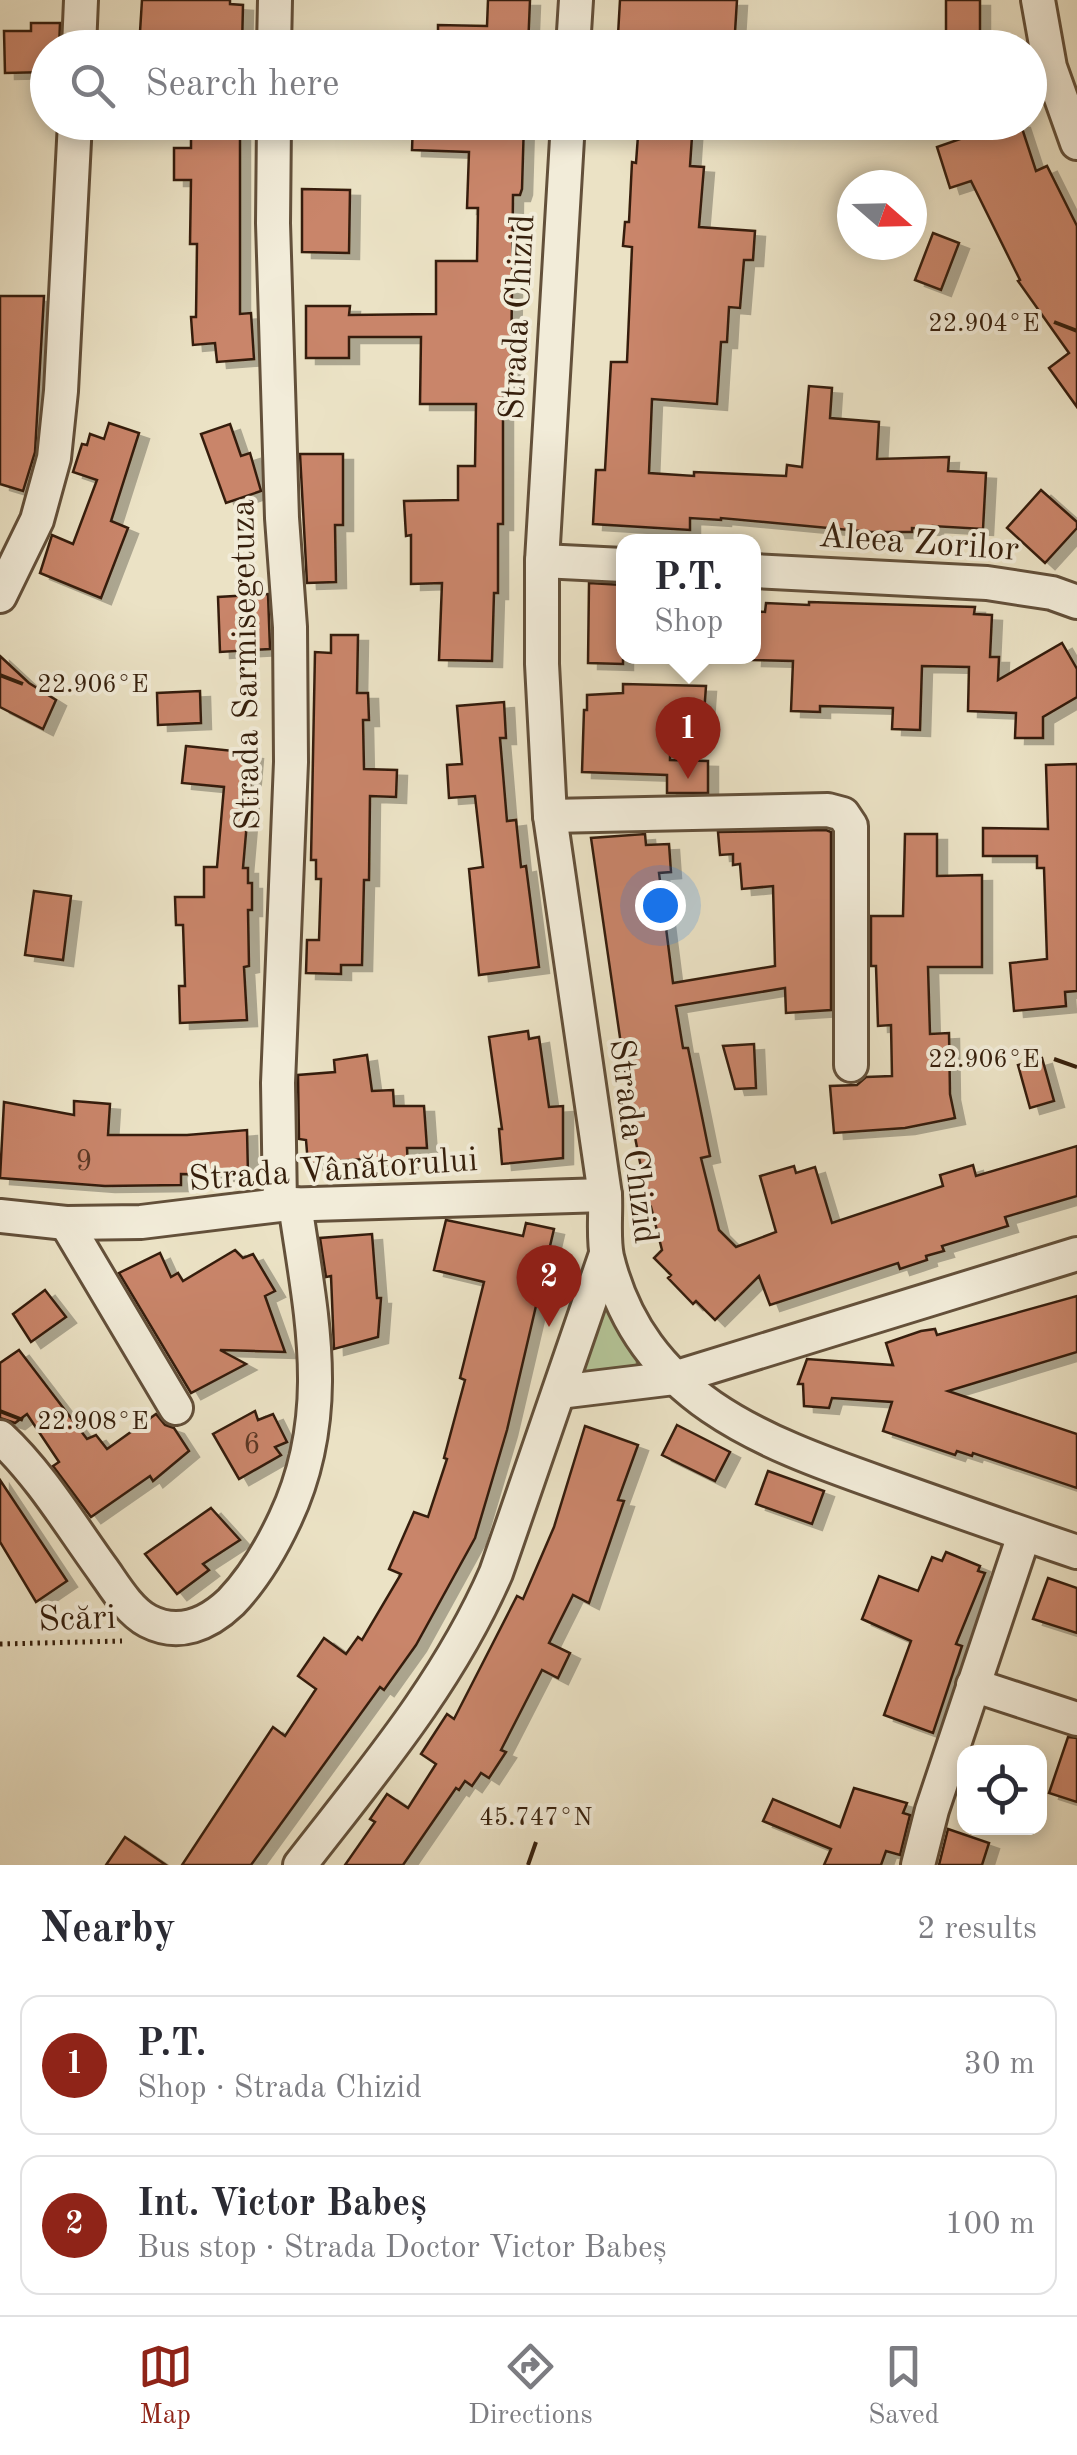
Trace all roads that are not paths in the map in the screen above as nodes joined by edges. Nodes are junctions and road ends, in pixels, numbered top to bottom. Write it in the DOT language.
graph roads {
  1 [pos="81,0"];
  2 [pos="275,0"];
  3 [pos="576,0"];
  4 [pos="1038,0"];
  5 [pos="80,30"];
  6 [pos="274,30"];
  7 [pos="574,30"];
  8 [pos="1043,30"];
  9 [pos="1047,50"];
  10 [pos="74,140"];
  11 [pos="274,140"];
  12 [pos="567,140"];
  13 [pos="1077,143"];
  14 [pos="542,561"];
  15 [pos="616,564"];
  16 [pos="761,570"];
  17 [pos="0,596"];
  18 [pos="1077,602"];
  19 [pos="550,816"];
  20 [pos="851,1065"];
  21 [pos="605,1196"];
  22 [pos="287,1205"];
  23 [pos="0,1216"];
  24 [pos="66,1223"];
  25 [pos="606,1254"];
  26 [pos="1077,1254"];
  27 [pos="674,1378"];
  28 [pos="559,1392"];
  29 [pos="176,1408"];
  30 [pos="0,1437"];
  31 [pos="1024,1535"];
  32 [pos="1077,1552"];
  33 [pos="973,1686"];
  34 [pos="1077,1719"];
  35 [pos="300,1865"];
  36 [pos="918,1865"];
  1 -- 5 [label="street"];
  2 -- 6 [label="street"];
  3 -- 7 [label="street"];
  4 -- 8 [label="street"];
  9 -- 13 [label="street"];
  10 -- 17 [label="street"];
  11 -- 22 [label="street, Strada Sarmisegetuza"];
  12 -- 14 [label="street, Strada Chizid"];
  14 -- 15 [label="street"];
  14 -- 19 [label="street, Strada Chizid"];
  16 -- 18 [label="street, Aleea Zorilor"];
  19 -- 20 [label="street"];
  19 -- 21 [label="street, Strada Chizid"];
  21 -- 22 [label="street, Strada Vânătorului"];
  21 -- 25 [label="street, Strada Chizid"];
  22 -- 24 [label="street, Strada Vânătorului"];
  22 -- 30 [label="street, Strada Sarmisegetuza"];
  23 -- 24 [label="street, Strada Vânătorului"];
  24 -- 29 [label="street"];
  25 -- 27 [label="street, Strada Chizid"];
  25 -- 28 [label="street"];
  26 -- 27 [label="street"];
  27 -- 28 [label="street"];
  27 -- 31 [label="street, Strada Chizid"];
  28 -- 35 [label="street"];
  31 -- 32 [label="street, Strada Chizid"];
  31 -- 33 [label="street"];
  33 -- 34 [label="street"];
  33 -- 36 [label="street"];
}
